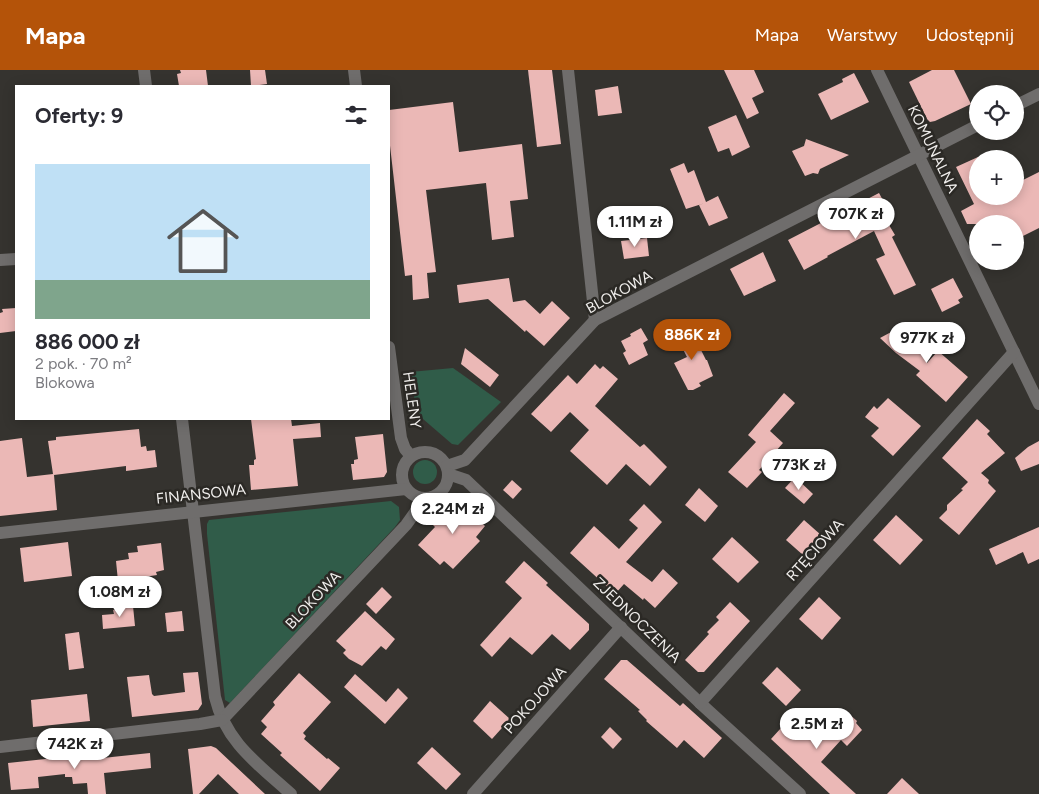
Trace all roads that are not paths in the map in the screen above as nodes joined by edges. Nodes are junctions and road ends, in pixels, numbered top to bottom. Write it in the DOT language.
graph roads {
  1 [pos="144,70"];
  2 [pos="354,70"];
  3 [pos="568,70"];
  4 [pos="877,70"];
  5 [pos="146,85"];
  6 [pos="356,85"];
  7 [pos="1039,94"];
  8 [pos="1024,102"];
  9 [pos="969,130"];
  10 [pos="918,155"];
  11 [pos="15,259"];
  12 [pos="0,260"];
  13 [pos="596,320"];
  14 [pos="1014,352"];
  15 [pos="390,354"];
  16 [pos="1039,404"];
  17 [pos="182,420"];
  18 [pos="411,456"];
  19 [pos="447,470"];
  20 [pos="406,489"];
  21 [pos="421,498"];
  22 [pos="193,511"];
  23 [pos="0,533"];
  24 [pos="621,627"];
  25 [pos="700,703"];
  26 [pos="222,720"];
  27 [pos="0,747"];
  28 [pos="292,794"];
  29 [pos="473,794"];
  30 [pos="800,794"];
  1 -- 5 [label="street"];
  2 -- 6 [label="street"];
  3 -- 13 [label="street"];
  4 -- 10 [label="street, KOMUNALNA"];
  7 -- 8 [label="street"];
  9 -- 10 [label="street, BLOKOWA"];
  10 -- 13 [label="street, BLOKOWA"];
  10 -- 14 [label="street, KOMUNALNA"];
  11 -- 12 [label="street"];
  13 -- 19 [label="street, BLOKOWA"];
  14 -- 16 [label="street, KOMUNALNA"];
  14 -- 25 [label="street, RTĘCIOWA"];
  15 -- 18 [label="street, HELENY"];
  17 -- 22 [label="street"];
  18 -- 19 [label="street"];
  18 -- 20 [label="street"];
  19 -- 21 [label="street"];
  19 -- 24 [label="street, ZJEDNOCZENIA"];
  20 -- 21 [label="street"];
  20 -- 22 [label="street, FINANSOWA"];
  21 -- 26 [label="street, BLOKOWA"];
  22 -- 23 [label="street, FINANSOWA"];
  22 -- 26 [label="street"];
  24 -- 25 [label="street, ZJEDNOCZENIA"];
  24 -- 29 [label="street, POKOJOWA"];
  25 -- 30 [label="street, ZJEDNOCZENIA"];
  26 -- 27 [label="street"];
  26 -- 28 [label="street"];
}
